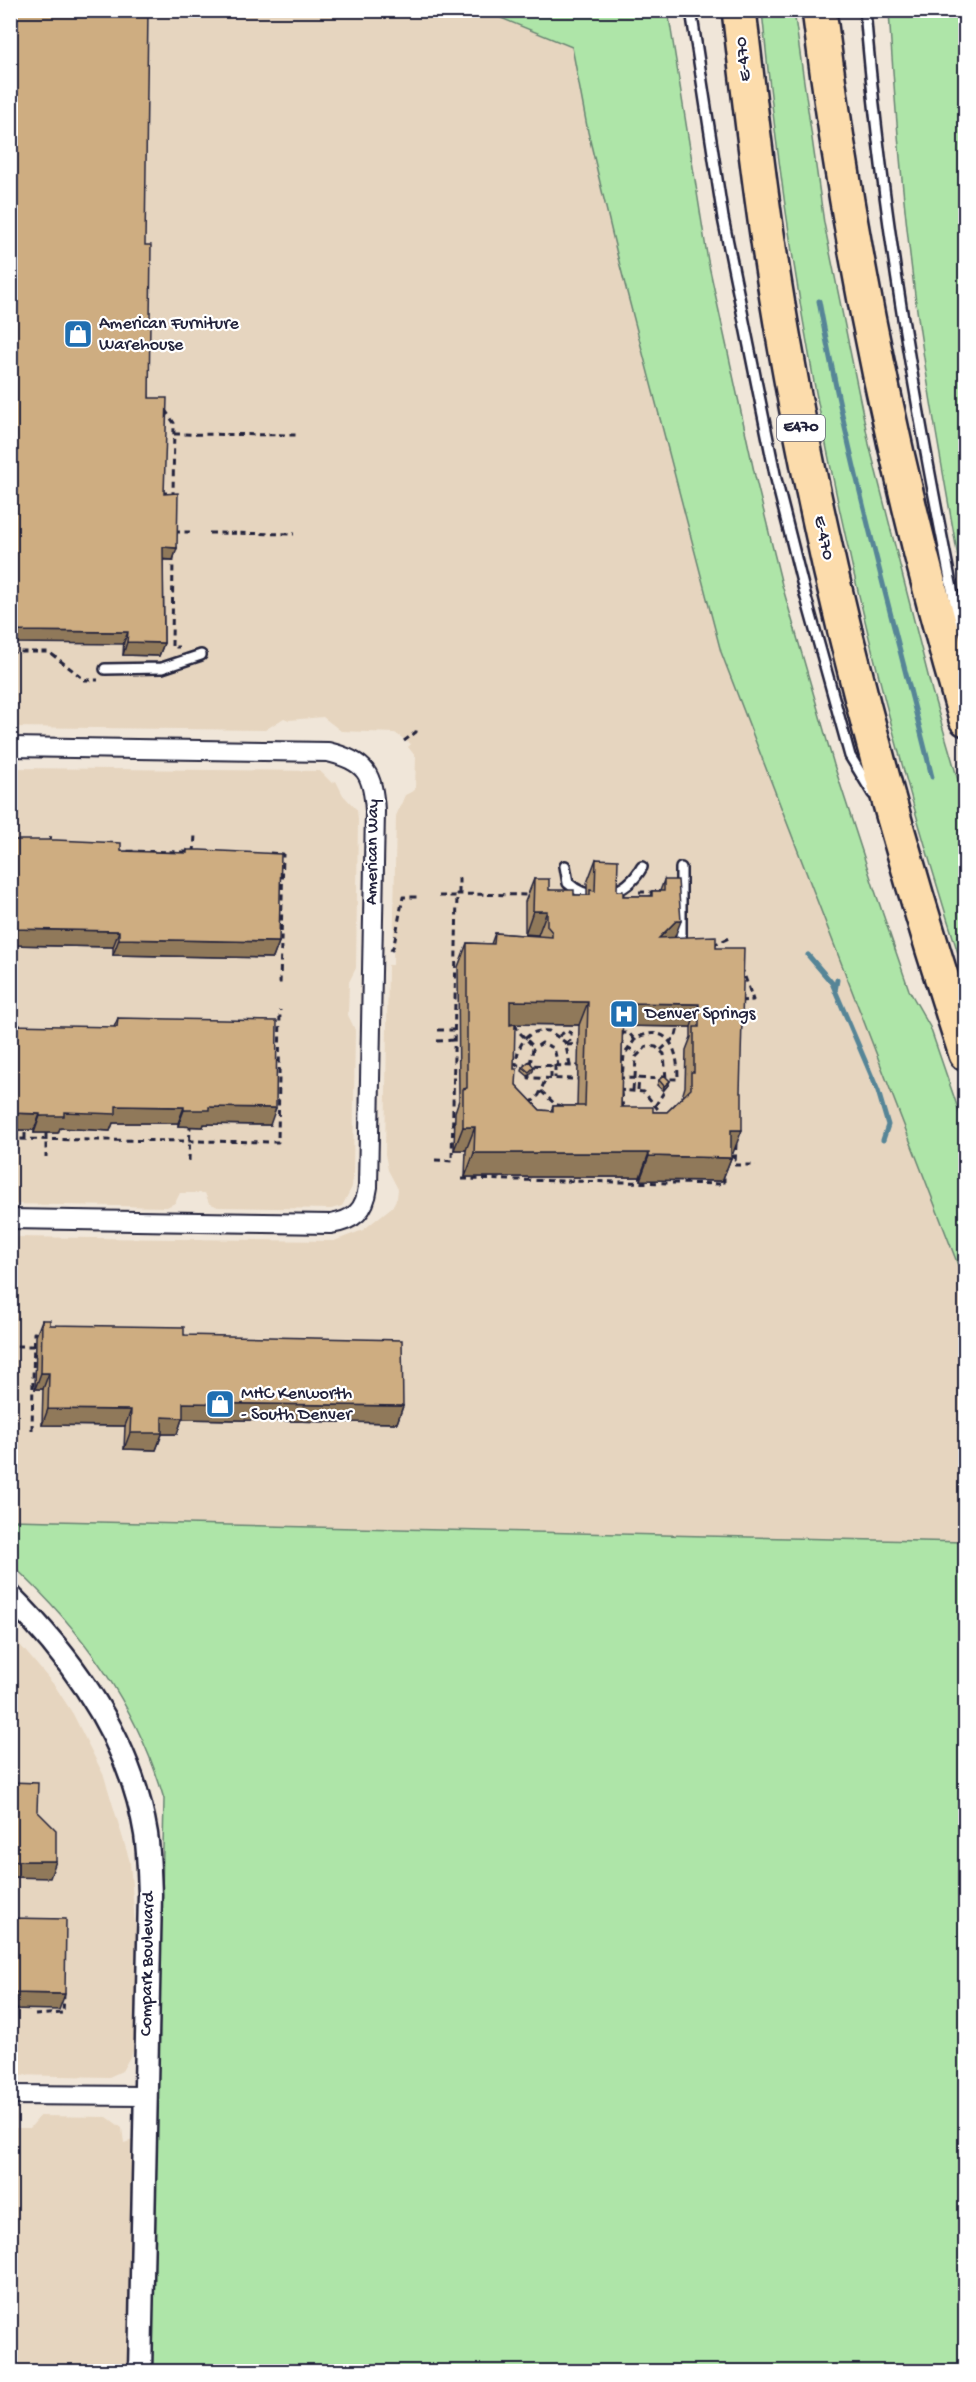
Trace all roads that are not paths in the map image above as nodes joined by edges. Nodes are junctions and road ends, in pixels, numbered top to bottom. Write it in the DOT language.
graph roads {
  1 [pos="691,10"];
  2 [pos="739,10"];
  3 [pos="819,10"];
  4 [pos="865,10"];
  5 [pos="201,655"];
  6 [pos="105,669"];
  7 [pos="954,679"];
  8 [pos="966,719"];
  9 [pos="10,747"];
  10 [pos="899,838"];
  11 [pos="565,866"];
  12 [pos="642,867"];
  13 [pos="681,868"];
  14 [pos="681,953"];
  15 [pos="966,1053"];
  16 [pos="10,1219"];
  17 [pos="10,1596"];
  18 [pos="10,2095"];
  19 [pos="145,2096"];
  20 [pos="140,2372"];
  1 -- 10 [label="lane"];
  2 -- 10 [label="highway, E-470 / E470"];
  3 -- 7 [label="highway"];
  4 -- 7 [label="lane"];
  5 -- 6 [label="lane"];
  7 -- 8 [label="highway"];
  9 -- 16 [label="street, American Way"];
  10 -- 15 [label="highway, E-470 / E470"];
  11 -- 12 [label="lane"];
  13 -- 14 [label="lane"];
  17 -- 19 [label="street, Compark Boulevard"];
  18 -- 19 [label="street"];
  19 -- 20 [label="street, Compark Boulevard"];
}
